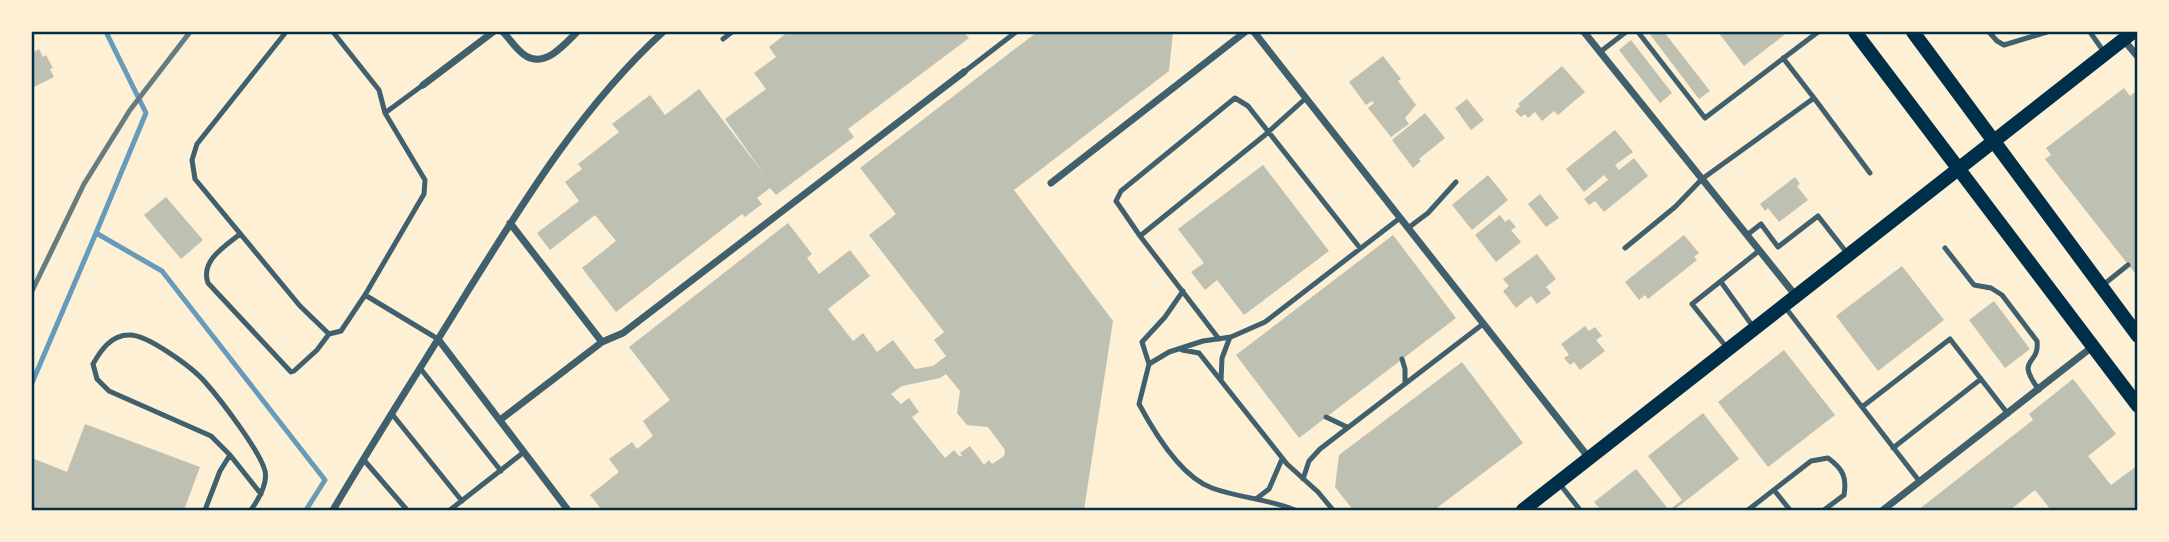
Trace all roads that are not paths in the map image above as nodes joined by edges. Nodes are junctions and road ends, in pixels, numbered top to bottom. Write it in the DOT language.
graph roads {
  1 [pos="286,32"];
  2 [pos="333,32"];
  3 [pos="493,32"];
  4 [pos="503,32"];
  5 [pos="577,32"];
  6 [pos="663,32"];
  7 [pos="732,32"];
  8 [pos="1016,32"];
  9 [pos="1245,32"];
  10 [pos="1254,32"];
  11 [pos="1584,32"];
  12 [pos="1626,32"];
  13 [pos="1638,32"];
  14 [pos="1818,32"];
  15 [pos="1855,32"];
  16 [pos="1913,32"];
  17 [pos="1989,32"];
  18 [pos="2047,32"];
  19 [pos="2090,32"];
  20 [pos="2128,35"];
  21 [pos="723,38"];
  22 [pos="1600,52"];
  23 [pos="2105,52"];
  24 [pos="2137,57"];
  25 [pos="1783,58"];
  26 [pos="964,72"];
  27 [pos="423,85"];
  28 [pos="1306,98"];
  29 [pos="1814,98"];
  30 [pos="385,113"];
  31 [pos="1269,132"];
  32 [pos="1993,141"];
  33 [pos="1959,167"];
  34 [pos="1870,173"];
  35 [pos="1702,179"];
  36 [pos="1456,182"];
  37 [pos="1051,183"];
  38 [pos="1400,218"];
  39 [pos="510,223"];
  40 [pos="1408,228"];
  41 [pos="240,234"];
  42 [pos="1747,235"];
  43 [pos="1140,236"];
  44 [pos="1360,248"];
  45 [pos="1625,248"];
  46 [pos="1945,248"];
  47 [pos="1760,250"];
  48 [pos="1848,254"];
  49 [pos="2128,265"];
  50 [pos="1721,282"];
  51 [pos="2101,287"];
  52 [pos="1308,289"];
  53 [pos="1183,291"];
  54 [pos="365,295"];
  55 [pos="1314,296"];
  56 [pos="1796,296"];
  57 [pos="1784,306"];
  58 [pos="1483,324"];
  59 [pos="1754,329"];
  60 [pos="329,334"];
  61 [pos="2137,336"];
  62 [pos="1231,337"];
  63 [pos="438,339"];
  64 [pos="1219,339"];
  65 [pos="602,342"];
  66 [pos="2092,347"];
  67 [pos="1728,349"];
  68 [pos="1168,352"];
  69 [pos="1402,359"];
  70 [pos="1149,364"];
  71 [pos="420,368"];
  72 [pos="1981,379"];
  73 [pos="1221,381"];
  74 [pos="1405,384"];
  75 [pos="2039,390"];
  76 [pos="1862,407"];
  77 [pos="2137,407"];
  78 [pos="392,414"];
  79 [pos="2008,414"];
  80 [pos="1326,417"];
  81 [pos="500,421"];
  82 [pos="1347,428"];
  83 [pos="1893,447"];
  84 [pos="524,452"];
  85 [pos="230,455"];
  86 [pos="1590,458"];
  87 [pos="363,459"];
  88 [pos="1282,459"];
  89 [pos="501,471"];
  90 [pos="1303,478"];
  91 [pos="1920,482"];
  92 [pos="1559,483"];
  93 [pos="1774,490"];
  94 [pos="261,494"];
  95 [pos="1256,499"];
  96 [pos="463,501"];
  97 [pos="205,510"];
  98 [pos="251,510"];
  99 [pos="333,510"];
  100 [pos="407,510"];
  101 [pos="450,510"];
  102 [pos="568,510"];
  103 [pos="1295,510"];
  104 [pos="1333,510"];
  105 [pos="1523,510"];
  106 [pos="1580,510"];
  107 [pos="1748,510"];
  108 [pos="1790,510"];
  109 [pos="1824,510"];
  110 [pos="1883,510"];
  1 -- 41 [label="lane"];
  2 -- 30 [label="lane"];
  3 -- 27 [label="street"];
  4 -- 5 [label="street"];
  6 -- 39 [label="street"];
  7 -- 21 [label="lane"];
  8 -- 26 [label="lane"];
  9 -- 37 [label="street"];
  10 -- 28 [label="street"];
  11 -- 22 [label="street"];
  12 -- 22 [label="lane"];
  13 -- 25 [label="lane"];
  14 -- 25 [label="lane"];
  15 -- 33 [label="main road"];
  16 -- 32 [label="main road"];
  17 -- 18 [label="lane"];
  19 -- 23 [label="lane"];
  20 -- 23 [label="main road"];
  20 -- 24 [label="street"];
  22 -- 35 [label="street"];
  23 -- 32 [label="main road"];
  25 -- 29 [label="lane"];
  26 -- 65 [label="street"];
  27 -- 30 [label="lane"];
  28 -- 31 [label="lane"];
  28 -- 38 [label="street"];
  29 -- 34 [label="lane"];
  29 -- 35 [label="lane"];
  30 -- 54 [label="lane"];
  31 -- 43 [label="lane"];
  31 -- 43 [label="lane"];
  31 -- 44 [label="lane"];
  32 -- 33 [label="main road"];
  32 -- 51 [label="main road"];
  33 -- 48 [label="main road"];
  33 -- 66 [label="main road"];
  35 -- 42 [label="street"];
  35 -- 45 [label="lane"];
  36 -- 40 [label="lane"];
  38 -- 40 [label="street"];
  38 -- 44 [label="lane"];
  39 -- 63 [label="street"];
  39 -- 65 [label="street"];
  40 -- 58 [label="street"];
  41 -- 60 [label="lane"];
  41 -- 60 [label="lane"];
  42 -- 47 [label="street"];
  42 -- 48 [label="lane"];
  43 -- 53 [label="lane"];
  44 -- 52 [label="lane"];
  46 -- 75 [label="lane"];
  47 -- 50 [label="lane"];
  47 -- 56 [label="street"];
  48 -- 56 [label="main road"];
  49 -- 51 [label="lane"];
  50 -- 59 [label="lane"];
  50 -- 67 [label="lane"];
  51 -- 61 [label="main road"];
  52 -- 55 [label="lane"];
  52 -- 62 [label="lane"];
  53 -- 64 [label="lane"];
  53 -- 70 [label="lane"];
  54 -- 60 [label="lane"];
  54 -- 63 [label="lane"];
  56 -- 57 [label="main road"];
  57 -- 59 [label="main road"];
  57 -- 76 [label="lane"];
  58 -- 74 [label="lane"];
  58 -- 86 [label="street"];
  59 -- 67 [label="main road"];
  62 -- 64 [label="lane"];
  62 -- 73 [label="lane"];
  63 -- 71 [label="street"];
  63 -- 81 [label="street"];
  64 -- 68 [label="lane"];
  65 -- 81 [label="street"];
  66 -- 75 [label="street"];
  66 -- 77 [label="main road"];
  67 -- 86 [label="main road"];
  68 -- 70 [label="lane"];
  68 -- 73 [label="lane"];
  69 -- 74 [label="lane"];
  70 -- 95 [label="lane"];
  71 -- 78 [label="street"];
  71 -- 89 [label="lane"];
  72 -- 76 [label="lane"];
  72 -- 79 [label="lane"];
  72 -- 83 [label="lane"];
  73 -- 88 [label="lane"];
  74 -- 82 [label="lane"];
  75 -- 79 [label="street"];
  76 -- 83 [label="lane"];
  78 -- 87 [label="street"];
  78 -- 96 [label="lane"];
  79 -- 91 [label="street"];
  80 -- 82 [label="lane"];
  81 -- 84 [label="street"];
  82 -- 90 [label="lane"];
  83 -- 91 [label="lane"];
  84 -- 89 [label="lane"];
  84 -- 102 [label="street"];
  85 -- 94 [label="lane"];
  85 -- 94 [label="lane"];
  85 -- 97 [label="lane"];
  86 -- 92 [label="main road"];
  87 -- 99 [label="street"];
  87 -- 100 [label="lane"];
  88 -- 90 [label="lane"];
  88 -- 95 [label="lane"];
  89 -- 96 [label="lane"];
  90 -- 104 [label="lane"];
  91 -- 110 [label="street"];
  92 -- 105 [label="main road"];
  92 -- 106 [label="lane"];
  93 -- 107 [label="lane"];
  93 -- 108 [label="lane"];
  93 -- 109 [label="lane"];
  94 -- 98 [label="lane"];
  95 -- 103 [label="lane"];
  96 -- 101 [label="lane"];
}
